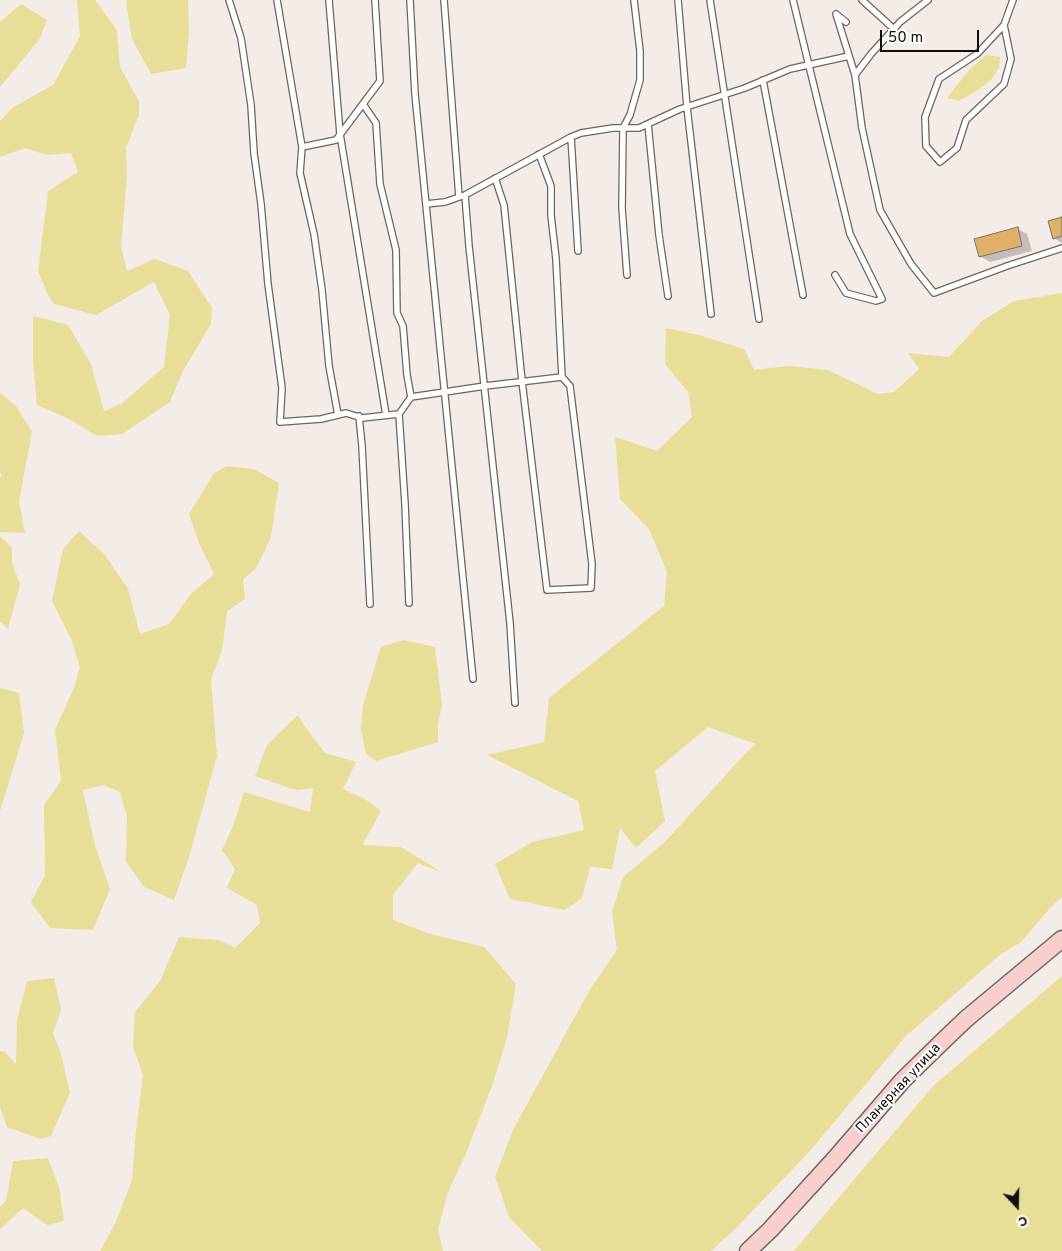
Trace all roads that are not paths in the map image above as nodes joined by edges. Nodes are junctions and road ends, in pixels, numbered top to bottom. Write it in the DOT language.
graph roads {
  1 [pos="230,0"];
  2 [pos="277,0"];
  3 [pos="329,0"];
  4 [pos="374,0"];
  5 [pos="410,0"];
  6 [pos="444,0"];
  7 [pos="634,0"];
  8 [pos="678,0"];
  9 [pos="710,0"];
  10 [pos="793,0"];
  11 [pos="862,0"];
  12 [pos="916,0"];
  13 [pos="928,0"];
  14 [pos="1013,0"];
  15 [pos="921,6"];
  16 [pos="846,22"];
  17 [pos="1004,25"];
  18 [pos="894,29"];
  19 [pos="849,56"];
  20 [pos="809,65"];
  21 [pos="856,75"];
  22 [pos="763,80"];
  23 [pos="724,95"];
  24 [pos="363,104"];
  25 [pos="687,107"];
  26 [pos="648,124"];
  27 [pos="623,128"];
  28 [pos="340,134"];
  29 [pos="571,138"];
  30 [pos="302,147"];
  31 [pos="539,154"];
  32 [pos="495,178"];
  33 [pos="462,196"];
  34 [pos="426,204"];
  35 [pos="1062,248"];
  36 [pos="578,251"];
  37 [pos="627,275"];
  38 [pos="834,275"];
  39 [pos="802,295"];
  40 [pos="668,296"];
  41 [pos="711,314"];
  42 [pos="759,319"];
  43 [pos="562,377"];
  44 [pos="522,381"];
  45 [pos="485,386"];
  46 [pos="444,392"];
  47 [pos="410,397"];
  48 [pos="398,414"];
  49 [pos="338,415"];
  50 [pos="386,415"];
  51 [pos="359,416"];
  52 [pos="409,603"];
  53 [pos="370,604"];
  54 [pos="473,679"];
  55 [pos="515,703"];
  56 [pos="1062,939"];
  57 [pos="748,1251"];
  1 -- 49 [label="lane"];
  2 -- 30 [label="lane"];
  3 -- 28 [label="lane"];
  4 -- 24 [label="lane"];
  5 -- 34 [label="lane"];
  6 -- 33 [label="lane"];
  7 -- 27 [label="lane"];
  8 -- 25 [label="lane"];
  9 -- 23 [label="lane"];
  10 -- 20 [label="lane"];
  11 -- 18 [label="lane"];
  12 -- 15 [label="lane"];
  13 -- 15 [label="lane"];
  14 -- 17 [label="lane"];
  15 -- 18 [label="lane"];
  16 -- 19 [label="lane"];
  17 -- 17 [label="lane"];
  18 -- 21 [label="lane"];
  19 -- 20 [label="lane"];
  19 -- 21 [label="lane"];
  20 -- 22 [label="lane"];
  20 -- 38 [label="lane"];
  21 -- 35 [label="lane"];
  22 -- 23 [label="lane"];
  22 -- 39 [label="lane"];
  23 -- 25 [label="lane"];
  23 -- 42 [label="lane"];
  24 -- 28 [label="lane"];
  24 -- 47 [label="lane"];
  25 -- 26 [label="lane"];
  25 -- 41 [label="lane"];
  26 -- 27 [label="lane"];
  26 -- 40 [label="lane"];
  27 -- 29 [label="lane"];
  27 -- 37 [label="lane"];
  28 -- 30 [label="lane"];
  28 -- 50 [label="lane"];
  29 -- 31 [label="lane"];
  29 -- 36 [label="lane"];
  30 -- 49 [label="lane"];
  31 -- 32 [label="lane"];
  31 -- 43 [label="lane"];
  32 -- 33 [label="lane"];
  32 -- 44 [label="lane"];
  33 -- 34 [label="lane"];
  33 -- 45 [label="lane"];
  34 -- 46 [label="lane"];
  43 -- 44 [label="lane"];
  43 -- 44 [label="lane"];
  44 -- 45 [label="lane"];
  45 -- 46 [label="lane"];
  45 -- 55 [label="lane"];
  46 -- 47 [label="lane"];
  46 -- 54 [label="lane"];
  47 -- 48 [label="lane"];
  48 -- 50 [label="lane"];
  48 -- 52 [label="lane"];
  49 -- 51 [label="lane"];
  50 -- 51 [label="lane"];
  51 -- 53 [label="lane"];
  56 -- 57 [label="main road, Планерная улица"];
}
